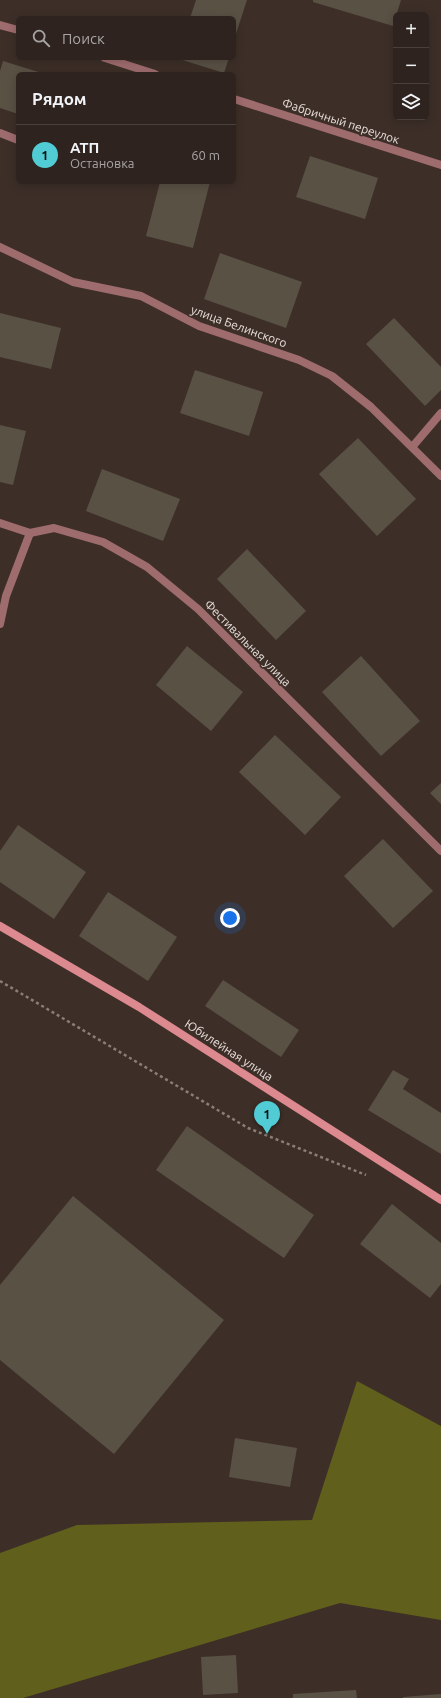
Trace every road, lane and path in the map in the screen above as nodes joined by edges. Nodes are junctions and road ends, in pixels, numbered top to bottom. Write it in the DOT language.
graph roads {
  1 [pos="0,25"];
  2 [pos="16,29"];
  3 [pos="111,60"];
  4 [pos="149,72"];
  5 [pos="236,100"];
  6 [pos="0,133"];
  7 [pos="16,139"];
  8 [pos="441,165"];
  9 [pos="0,247"];
  10 [pos="441,413"];
  11 [pos="413,446"];
  12 [pos="441,476"];
  13 [pos="0,523"];
  14 [pos="30,532"];
  15 [pos="0,624"];
  16 [pos="441,851"];
  17 [pos="0,926"];
  18 [pos="0,981"];
  19 [pos="373,1177"];
  20 [pos="441,1200"];
  1 -- 2 [label="street"];
  3 -- 4 [label="street"];
  5 -- 8 [label="street, Фабричный переулок"];
  6 -- 7 [label="street"];
  9 -- 11 [label="street, улица Белинского"];
  10 -- 11 [label="street"];
  11 -- 12 [label="street, улица Белинского"];
  13 -- 14 [label="street, Фестивальная улица"];
  14 -- 15 [label="street"];
  14 -- 16 [label="street, Фестивальная улица"];
  17 -- 20 [label="street, Юбилейная улица"];
  18 -- 19 [label="path"];
}
